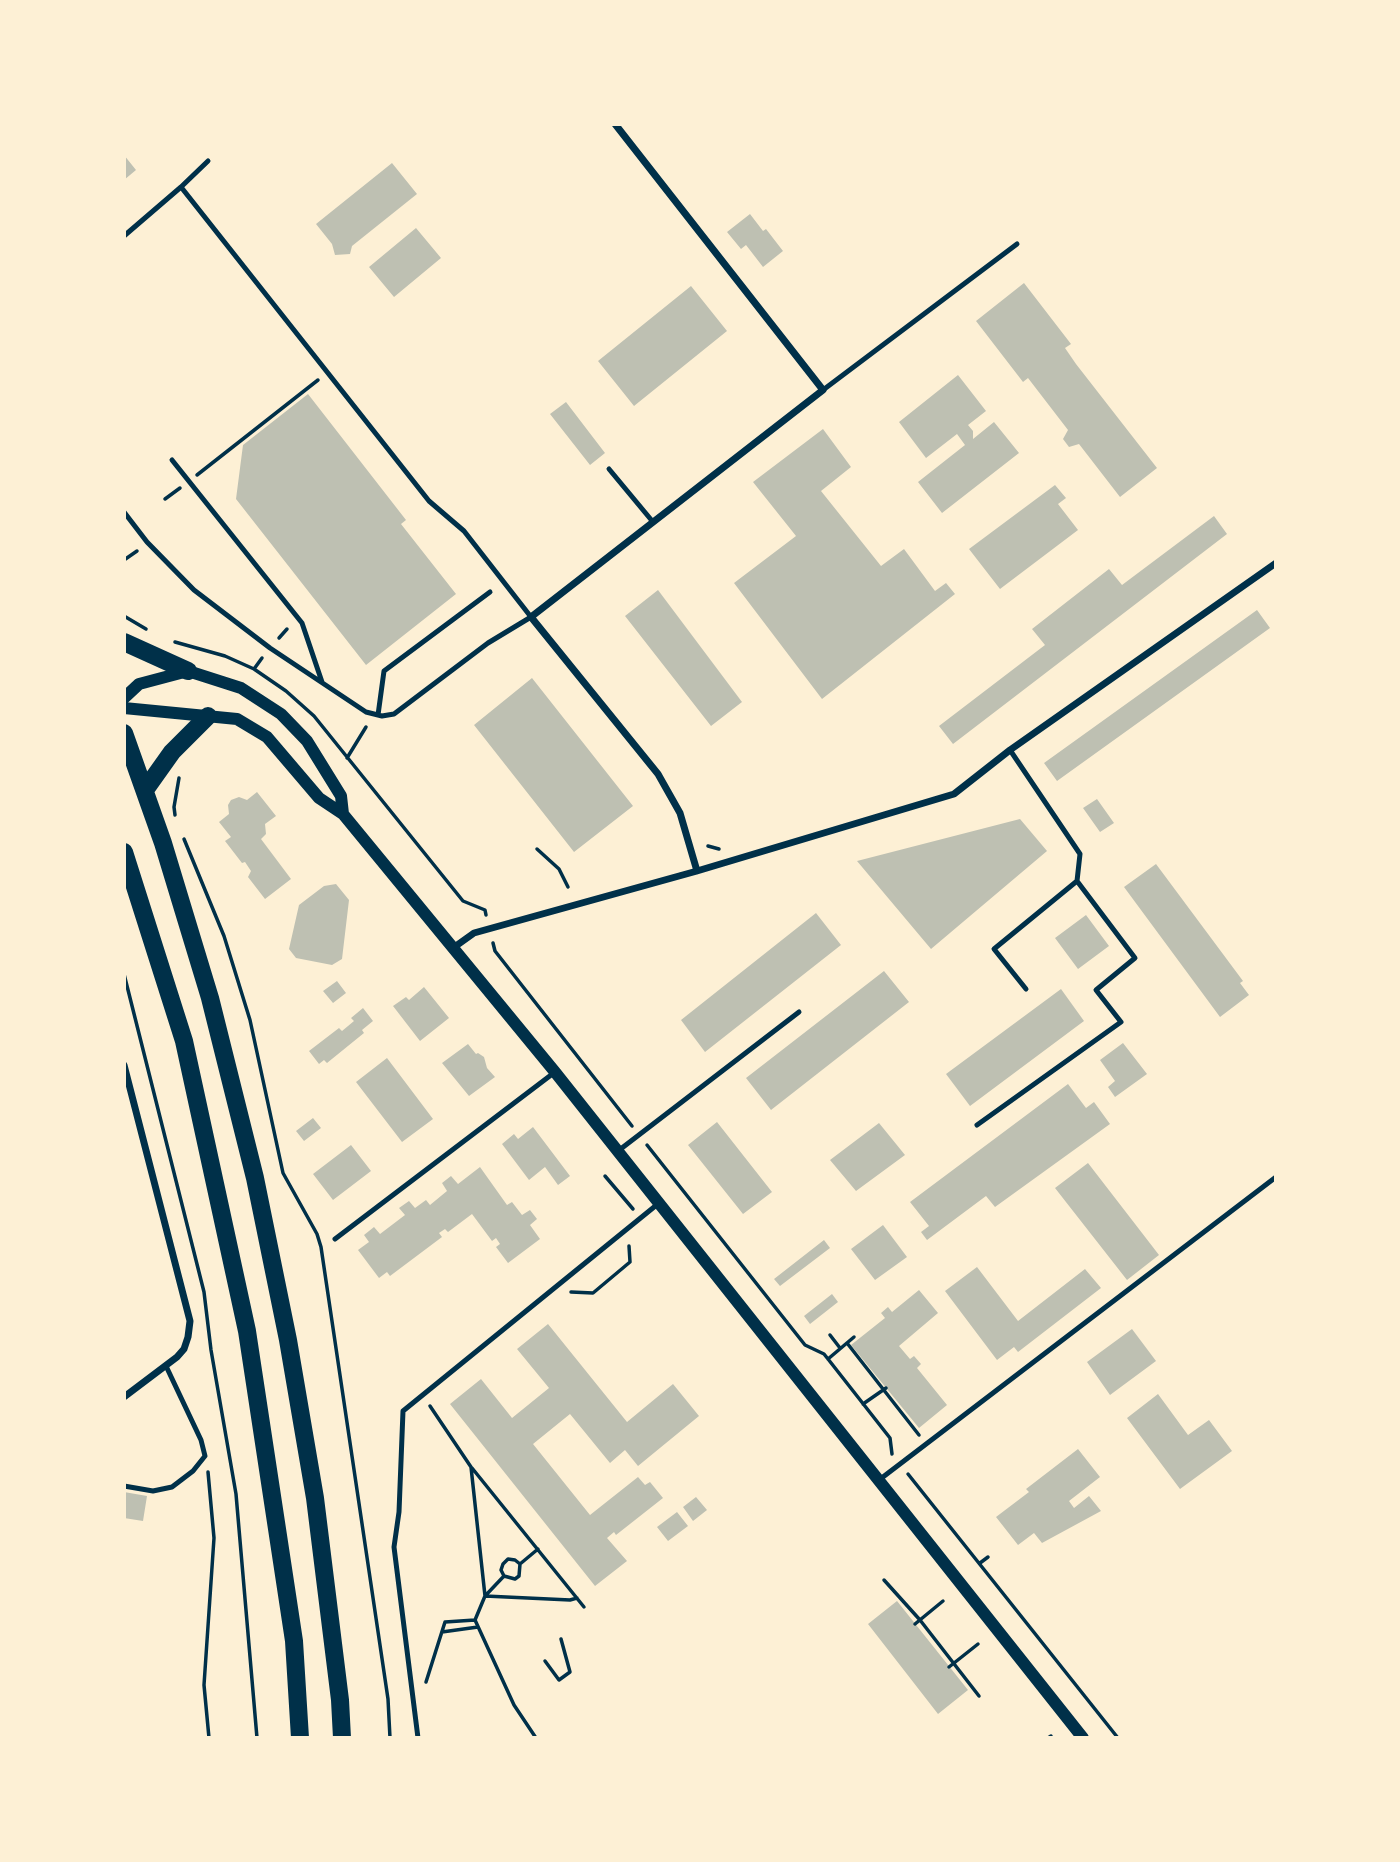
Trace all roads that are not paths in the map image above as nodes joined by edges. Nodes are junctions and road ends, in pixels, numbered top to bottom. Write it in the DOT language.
graph roads {
  1 [pos="615,124"];
  2 [pos="208,161"];
  3 [pos="181,187"];
  4 [pos="124,236"];
  5 [pos="1017,244"];
  6 [pos="823,390"];
  7 [pos="172,460"];
  8 [pos="608,470"];
  9 [pos="124,512"];
  10 [pos="653,522"];
  11 [pos="1276,563"];
  12 [pos="490,592"];
  13 [pos="531,617"];
  14 [pos="124,642"];
  15 [pos="188,671"];
  16 [pos="322,682"];
  17 [pos="124,698"];
  18 [pos="124,708"];
  19 [pos="378,715"];
  20 [pos="208,716"];
  21 [pos="124,733"];
  22 [pos="1010,750"];
  23 [pos="145,790"];
  24 [pos="343,814"];
  25 [pos="124,852"];
  26 [pos="698,872"];
  27 [pos="1077,881"];
  28 [pos="453,948"];
  29 [pos="1026,989"];
  30 [pos="799,1012"];
  31 [pos="124,1065"];
  32 [pos="555,1072"];
  33 [pos="977,1125"];
  34 [pos="618,1151"];
  35 [pos="1276,1177"];
  36 [pos="659,1203"];
  37 [pos="335,1238"];
  38 [pos="166,1366"];
  39 [pos="124,1397"];
  40 [pos="879,1480"];
  41 [pos="124,1486"];
  42 [pos="300,1738"];
  43 [pos="342,1738"];
  44 [pos="418,1738"];
  45 [pos="1083,1738"];
  1 -- 6 [label="street"];
  2 -- 3 [label="lane"];
  3 -- 4 [label="lane"];
  3 -- 13 [label="lane"];
  5 -- 6 [label="lane"];
  6 -- 10 [label="street"];
  7 -- 16 [label="lane"];
  8 -- 10 [label="lane"];
  9 -- 16 [label="lane"];
  10 -- 13 [label="street"];
  11 -- 22 [label="street"];
  12 -- 19 [label="lane"];
  13 -- 19 [label="lane"];
  13 -- 26 [label="street"];
  14 -- 15 [label="main road"];
  15 -- 17 [label="street"];
  15 -- 24 [label="street"];
  16 -- 19 [label="lane"];
  18 -- 20 [label="street"];
  20 -- 23 [label="main road"];
  20 -- 24 [label="street"];
  21 -- 23 [label="main road"];
  22 -- 26 [label="street"];
  22 -- 27 [label="lane"];
  23 -- 43 [label="main road"];
  24 -- 28 [label="street"];
  25 -- 42 [label="main road"];
  26 -- 28 [label="street"];
  27 -- 29 [label="lane"];
  27 -- 33 [label="lane"];
  28 -- 32 [label="street"];
  30 -- 34 [label="lane"];
  31 -- 38 [label="street"];
  32 -- 34 [label="street"];
  32 -- 37 [label="lane"];
  34 -- 36 [label="street"];
  35 -- 40 [label="lane"];
  36 -- 40 [label="street"];
  36 -- 44 [label="lane"];
  38 -- 39 [label="street"];
  38 -- 41 [label="lane"];
  40 -- 45 [label="street"];
}
